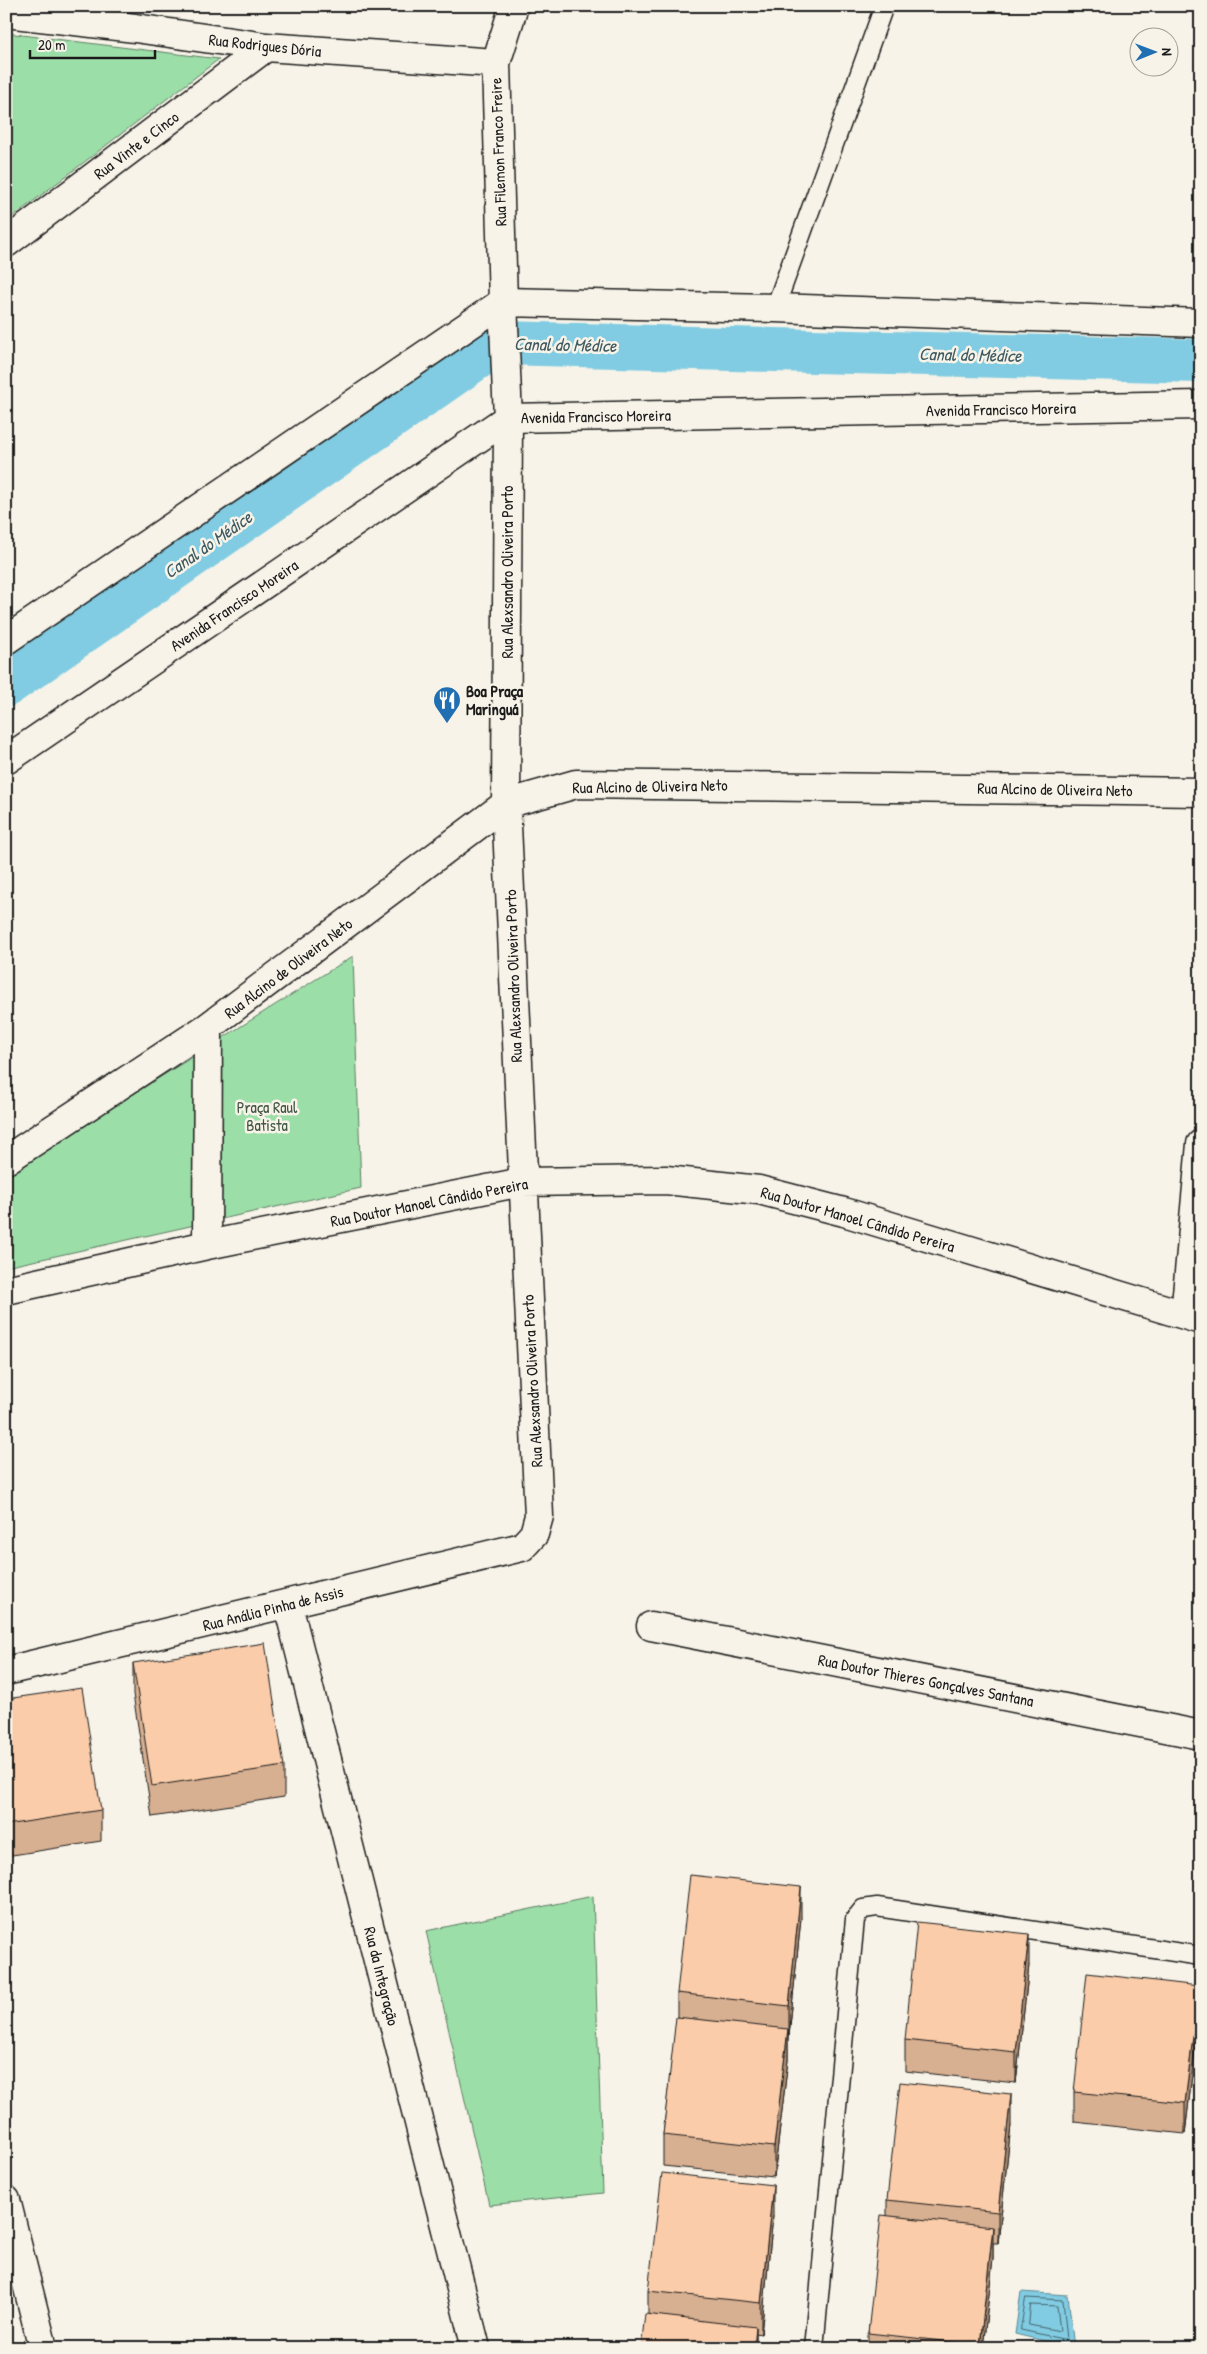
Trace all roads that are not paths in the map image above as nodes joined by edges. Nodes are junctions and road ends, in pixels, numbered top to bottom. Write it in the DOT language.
graph roads {
  1 [pos="514,6"];
  2 [pos="884,6"];
  3 [pos="6,13"];
  4 [pos="137,17"];
  5 [pos="266,47"];
  6 [pos="496,63"];
  7 [pos="6,243"];
  8 [pos="503,306"];
  9 [pos="775,308"];
  10 [pos="1201,323"];
  11 [pos="1201,405"];
  12 [pos="507,412"];
  13 [pos="6,640"];
  14 [pos="6,760"];
  15 [pos="1201,792"];
  16 [pos="506,804"];
  17 [pos="208,1027"];
  18 [pos="1201,1144"];
  19 [pos="6,1160"];
  20 [pos="522,1182"];
  21 [pos="208,1245"];
  22 [pos="6,1290"];
  23 [pos="1193,1317"];
  24 [pos="534,1534"];
  25 [pos="288,1605"];
  26 [pos="652,1626"];
  27 [pos="6,1671"];
  28 [pos="1201,1735"];
  29 [pos="1201,1956"];
  30 [pos="6,2200"];
  31 [pos="43,2348"];
  32 [pos="476,2348"];
  33 [pos="814,2348"];
  1 -- 6 [label="street, Rua Filemon Franco Freire"];
  2 -- 9 [label="lane"];
  3 -- 4 [label="street, Rua Rodrigues Dória"];
  4 -- 5 [label="street, Rua Rodrigues Dória"];
  5 -- 6 [label="street, Rua Rodrigues Dória"];
  5 -- 7 [label="street, Rua Vinte e Cinco"];
  6 -- 8 [label="street, Rua Filemon Franco Freire"];
  8 -- 9 [label="street"];
  8 -- 12 [label="street, Rua Filemon Franco Freire"];
  8 -- 13 [label="street"];
  9 -- 10 [label="street"];
  11 -- 12 [label="street, Avenida Francisco Moreira"];
  12 -- 14 [label="street, Avenida Francisco Moreira"];
  12 -- 16 [label="street, Rua Alexsandro Oliveira Porto"];
  15 -- 16 [label="street, Rua Alcino de Oliveira Neto"];
  16 -- 17 [label="street, Rua Alcino de Oliveira Neto"];
  16 -- 20 [label="street, Rua Alexsandro Oliveira Porto"];
  17 -- 19 [label="street, Rua Alcino de Oliveira Neto"];
  17 -- 21 [label="street"];
  18 -- 23 [label="street"];
  20 -- 21 [label="street, Rua Doutor Manoel Cândido Pereira"];
  20 -- 23 [label="street, Rua Doutor Manoel Cândido Pereira"];
  20 -- 24 [label="street, Rua Alexsandro Oliveira Porto"];
  21 -- 22 [label="street, Rua Doutor Manoel Cândido Pereira"];
  24 -- 25 [label="street, Rua Anália Pinha de Assis"];
  25 -- 27 [label="street, Rua Anália Pinha de Assis"];
  25 -- 32 [label="street, Rua da Integração"];
  26 -- 28 [label="street, Rua Doutor Thieres Gonçalves Santana"];
  29 -- 33 [label="lane"];
  30 -- 31 [label="street"];
}
